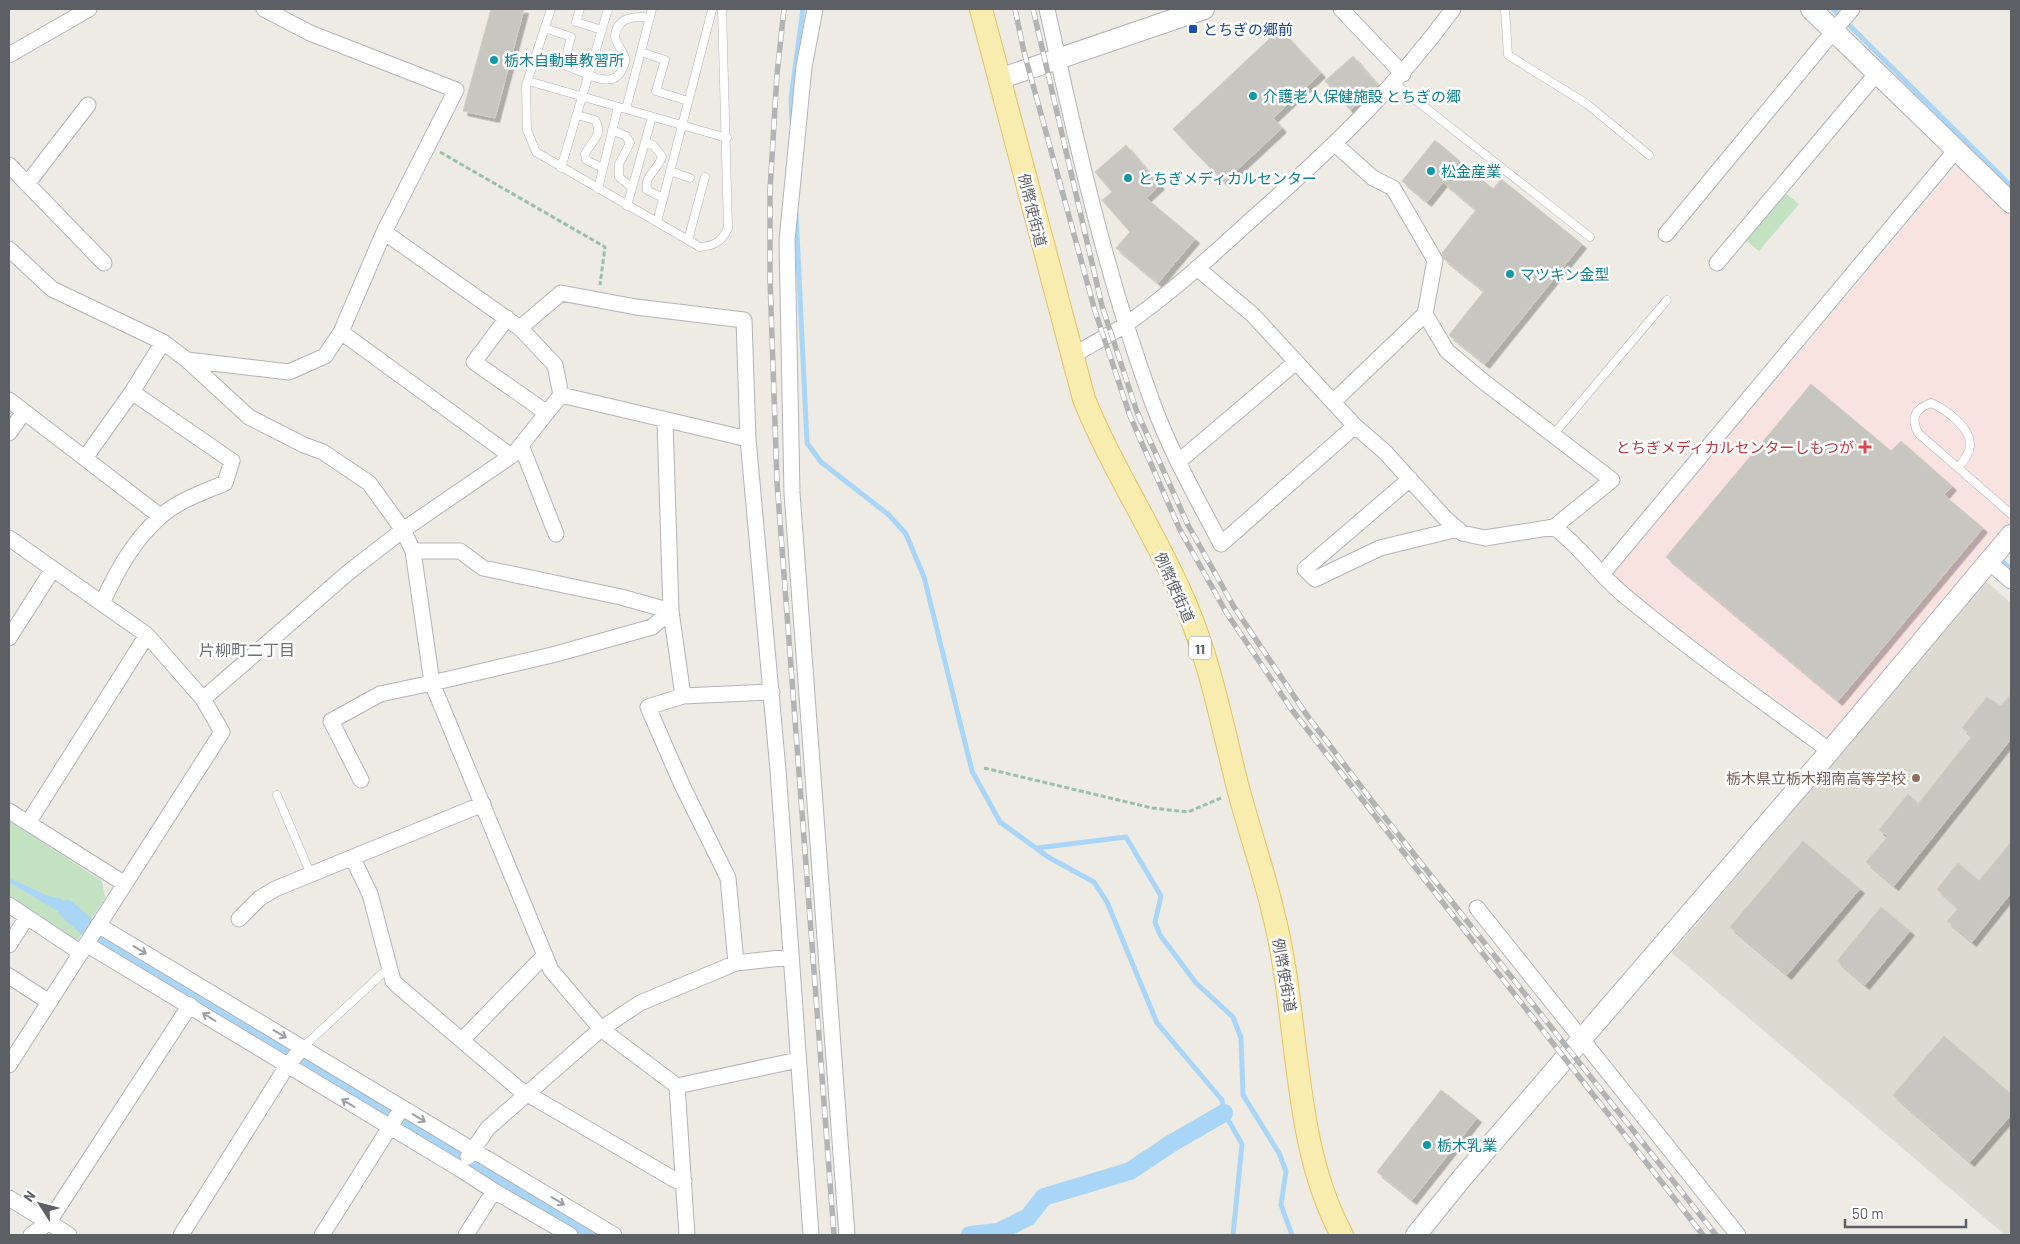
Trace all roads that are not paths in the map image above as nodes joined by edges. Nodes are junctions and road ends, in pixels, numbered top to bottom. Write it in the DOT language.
graph roads {
  1 [pos="89,9"];
  2 [pos="264,9"];
  3 [pos="551,9"];
  4 [pos="580,9"];
  5 [pos="608,9"];
  6 [pos="652,9"];
  7 [pos="710,9"];
  8 [pos="815,9"];
  9 [pos="981,9"];
  10 [pos="1047,9"];
  11 [pos="1204,9"];
  12 [pos="1341,9"];
  13 [pos="1453,9"];
  14 [pos="1505,9"];
  15 [pos="1812,9"];
  16 [pos="1849,10"];
  17 [pos="722,11"];
  18 [pos="650,18"];
  19 [pos="545,28"];
  20 [pos="602,30"];
  21 [pos="1834,31"];
  22 [pos="641,52"];
  23 [pos="9,55"];
  24 [pos="1058,59"];
  25 [pos="1877,73"];
  26 [pos="588,76"];
  27 [pos="1398,78"];
  28 [pos="999,79"];
  29 [pos="528,81"];
  30 [pos="688,101"];
  31 [pos="88,104"];
  32 [pos="622,108"];
  33 [pos="577,115"];
  34 [pos="652,117"];
  35 [pos="612,130"];
  36 [pos="727,138"];
  37 [pos="645,143"];
  38 [pos="1334,144"];
  39 [pos="1956,150"];
  40 [pos="1649,155"];
  41 [pos="9,165"];
  42 [pos="560,168"];
  43 [pos="603,168"];
  44 [pos="670,171"];
  45 [pos="705,177"];
  46 [pos="690,178"];
  47 [pos="27,184"];
  48 [pos="632,188"];
  49 [pos="598,189"];
  50 [pos="663,198"];
  51 [pos="2011,203"];
  52 [pos="627,206"];
  53 [pos="657,222"];
  54 [pos="384,232"];
  55 [pos="1666,234"];
  56 [pos="1590,237"];
  57 [pos="688,240"];
  58 [pos="9,249"];
  59 [pos="104,263"];
  60 [pos="1717,263"];
  61 [pos="1197,268"];
  62 [pos="1667,300"];
  63 [pos="1425,314"];
  64 [pos="507,318"];
  65 [pos="1127,323"];
  66 [pos="520,328"];
  67 [pos="341,332"];
  68 [pos="163,342"];
  69 [pos="1072,356"];
  70 [pos="187,360"];
  71 [pos="1296,362"];
  72 [pos="132,392"];
  73 [pos="561,395"];
  74 [pos="9,400"];
  75 [pos="1334,401"];
  76 [pos="24,412"];
  77 [pos="547,413"];
  78 [pos="666,420"];
  79 [pos="1355,426"];
  80 [pos="9,434"];
  81 [pos="1553,435"];
  82 [pos="748,439"];
  83 [pos="516,450"];
  84 [pos="85,458"];
  85 [pos="1178,462"];
  86 [pos="1958,468"];
  87 [pos="1410,479"];
  88 [pos="2011,514"];
  89 [pos="160,516"];
  90 [pos="1554,527"];
  91 [pos="1458,529"];
  92 [pos="402,530"];
  93 [pos="556,534"];
  94 [pos="2011,535"];
  95 [pos="9,538"];
  96 [pos="413,551"];
  97 [pos="1989,562"];
  98 [pos="53,568"];
  99 [pos="1603,573"];
  100 [pos="2011,581"];
  101 [pos="102,603"];
  102 [pos="671,611"];
  103 [pos="147,635"];
  104 [pos="9,638"];
  105 [pos="432,683"];
  106 [pos="772,692"];
  107 [pos="683,696"];
  108 [pos="204,699"];
  109 [pos="1830,750"];
  110 [pos="361,780"];
  111 [pos="277,795"];
  112 [pos="483,804"];
  113 [pos="9,811"];
  114 [pos="28,823"];
  115 [pos="353,859"];
  116 [pos="311,875"];
  117 [pos="125,884"];
  118 [pos="9,905"];
  119 [pos="1477,908"];
  120 [pos="27,917"];
  121 [pos="239,919"];
  122 [pos="98,925"];
  123 [pos="9,945"];
  124 [pos="84,948"];
  125 [pos="545,955"];
  126 [pos="790,957"];
  127 [pos="736,964"];
  128 [pos="390,969"];
  129 [pos="9,976"];
  130 [pos="49,1002"];
  131 [pos="190,1005"];
  132 [pos="601,1029"];
  133 [pos="1582,1039"];
  134 [pos="462,1040"];
  135 [pos="302,1048"];
  136 [pos="798,1060"];
  137 [pos="9,1065"];
  138 [pos="287,1066"];
  139 [pos="677,1086"];
  140 [pos="528,1094"];
  141 [pos="402,1108"];
  142 [pos="389,1128"];
  143 [pos="473,1150"];
  144 [pos="460,1169"];
  145 [pos="684,1181"];
  146 [pos="494,1191"];
  147 [pos="9,1198"];
  148 [pos="48,1222"];
  149 [pos="31,1235"];
  150 [pos="69,1235"];
  151 [pos="182,1235"];
  152 [pos="322,1235"];
  153 [pos="466,1235"];
  154 [pos="570,1235"];
  155 [pos="614,1235"];
  156 [pos="687,1235"];
  157 [pos="811,1235"];
  158 [pos="847,1235"];
  159 [pos="1342,1235"];
  160 [pos="1416,1235"];
  161 [pos="1738,1235"];
  1 -- 23 [label="street"];
  2 -- 54 [label="street"];
  3 -- 19 [label="lane"];
  4 -- 20 [label="lane"];
  5 -- 20 [label="lane"];
  6 -- 18 [label="lane"];
  7 -- 17 [label="lane"];
  7 -- 30 [label="lane"];
  8 -- 158 [label="street"];
  9 -- 28 [label="main road, 例幣使街道 / 11"];
  10 -- 24 [label="street"];
  11 -- 24 [label="street"];
  12 -- 27 [label="street"];
  13 -- 27 [label="street"];
  14 -- 40 [label="lane"];
  15 -- 21 [label="street"];
  16 -- 21 [label="street"];
  17 -- 36 [label="lane"];
  18 -- 22 [label="lane"];
  18 -- 26 [label="lane"];
  19 -- 26 [label="lane"];
  19 -- 29 [label="lane"];
  20 -- 26 [label="lane"];
  21 -- 25 [label="street"];
  21 -- 55 [label="street"];
  22 -- 30 [label="lane"];
  22 -- 32 [label="lane"];
  24 -- 28 [label="street"];
  24 -- 65 [label="street"];
  25 -- 39 [label="street"];
  25 -- 60 [label="street"];
  26 -- 33 [label="lane"];
  27 -- 38 [label="street"];
  27 -- 56 [label="lane"];
  28 -- 69 [label="main road, 例幣使街道 / 11"];
  29 -- 32 [label="lane"];
  29 -- 42 [label="lane"];
  30 -- 44 [label="lane"];
  31 -- 47 [label="street"];
  32 -- 34 [label="lane"];
  32 -- 35 [label="lane"];
  33 -- 42 [label="lane"];
  33 -- 43 [label="lane"];
  34 -- 36 [label="lane"];
  34 -- 37 [label="lane"];
  35 -- 43 [label="lane"];
  35 -- 48 [label="lane"];
  36 -- 57 [label="lane"];
  37 -- 48 [label="lane"];
  37 -- 50 [label="lane"];
  38 -- 61 [label="street"];
  38 -- 63 [label="street"];
  39 -- 51 [label="street"];
  39 -- 99 [label="street"];
  41 -- 47 [label="street"];
  42 -- 49 [label="lane"];
  43 -- 49 [label="lane"];
  44 -- 46 [label="lane"];
  44 -- 50 [label="lane"];
  45 -- 57 [label="lane"];
  47 -- 59 [label="street"];
  48 -- 52 [label="lane"];
  49 -- 52 [label="lane"];
  50 -- 53 [label="lane"];
  52 -- 53 [label="lane"];
  53 -- 57 [label="lane"];
  54 -- 64 [label="street"];
  54 -- 67 [label="street"];
  58 -- 68 [label="street"];
  61 -- 65 [label="street"];
  61 -- 71 [label="street"];
  62 -- 81 [label="lane"];
  63 -- 75 [label="street"];
  63 -- 81 [label="street"];
  64 -- 66 [label="street"];
  64 -- 77 [label="street"];
  65 -- 69 [label="street"];
  65 -- 85 [label="street"];
  66 -- 73 [label="street"];
  66 -- 82 [label="street"];
  67 -- 70 [label="street"];
  67 -- 83 [label="street"];
  68 -- 70 [label="street"];
  68 -- 72 [label="street"];
  69 -- 159 [label="main road, 例幣使街道 / 11"];
  70 -- 92 [label="street"];
  71 -- 75 [label="street"];
  71 -- 85 [label="street"];
  72 -- 84 [label="street"];
  72 -- 89 [label="street"];
  73 -- 77 [label="street"];
  73 -- 78 [label="street"];
  74 -- 76 [label="street"];
  75 -- 79 [label="street"];
  76 -- 80 [label="street"];
  76 -- 84 [label="street"];
  77 -- 83 [label="street"];
  78 -- 82 [label="street"];
  78 -- 102 [label="street"];
  79 -- 85 [label="street"];
  79 -- 87 [label="street"];
  81 -- 90 [label="street"];
  82 -- 106 [label="street"];
  83 -- 92 [label="street"];
  83 -- 93 [label="street"];
  84 -- 89 [label="street"];
  86 -- 86 [label="lane"];
  86 -- 88 [label="lane"];
  87 -- 91 [label="street"];
  87 -- 91 [label="street"];
  89 -- 101 [label="street"];
  90 -- 91 [label="street"];
  90 -- 99 [label="street"];
  92 -- 96 [label="street"];
  92 -- 108 [label="street"];
  94 -- 97 [label="street"];
  95 -- 98 [label="street"];
  96 -- 102 [label="street"];
  96 -- 105 [label="street"];
  97 -- 100 [label="street"];
  97 -- 109 [label="street"];
  98 -- 101 [label="street"];
  98 -- 104 [label="street"];
  99 -- 109 [label="street"];
  101 -- 103 [label="street"];
  102 -- 105 [label="street"];
  102 -- 107 [label="street"];
  103 -- 108 [label="street"];
  103 -- 114 [label="street"];
  105 -- 110 [label="street"];
  105 -- 112 [label="street"];
  106 -- 107 [label="street"];
  106 -- 126 [label="street"];
  107 -- 127 [label="street"];
  108 -- 117 [label="street"];
  109 -- 133 [label="street"];
  111 -- 116 [label="lane"];
  112 -- 115 [label="street"];
  112 -- 125 [label="street"];
  113 -- 114 [label="street"];
  114 -- 117 [label="street"];
  115 -- 116 [label="street"];
  115 -- 128 [label="street"];
  116 -- 121 [label="street"];
  117 -- 122 [label="street"];
  118 -- 120 [label="street"];
  119 -- 133 [label="street"];
  120 -- 123 [label="street"];
  120 -- 124 [label="street"];
  122 -- 124 [label="street"];
  122 -- 135 [label="street, one-way"];
  124 -- 130 [label="street"];
  124 -- 131 [label="street"];
  125 -- 132 [label="street"];
  125 -- 134 [label="street"];
  126 -- 127 [label="street"];
  126 -- 136 [label="street"];
  127 -- 132 [label="street"];
  128 -- 134 [label="street"];
  128 -- 135 [label="lane"];
  129 -- 130 [label="street"];
  130 -- 137 [label="street"];
  138 -- 131 [label="street, one-way"];
  131 -- 148 [label="street"];
  132 -- 139 [label="street"];
  132 -- 140 [label="street"];
  133 -- 160 [label="street"];
  133 -- 161 [label="street"];
  134 -- 140 [label="street"];
  135 -- 138 [label="street"];
  135 -- 141 [label="street"];
  136 -- 139 [label="street"];
  136 -- 157 [label="street"];
  142 -- 138 [label="street, one-way"];
  138 -- 151 [label="street"];
  139 -- 145 [label="street"];
  140 -- 143 [label="street"];
  140 -- 145 [label="street"];
  141 -- 142 [label="street"];
  141 -- 143 [label="street, one-way"];
  142 -- 144 [label="street"];
  142 -- 152 [label="street"];
  143 -- 144 [label="street"];
  143 -- 155 [label="street, one-way"];
  144 -- 146 [label="street"];
  145 -- 156 [label="street"];
  146 -- 153 [label="street"];
  146 -- 154 [label="street"];
  147 -- 148 [label="street"];
  148 -- 149 [label="street"];
  148 -- 150 [label="street"];
}
